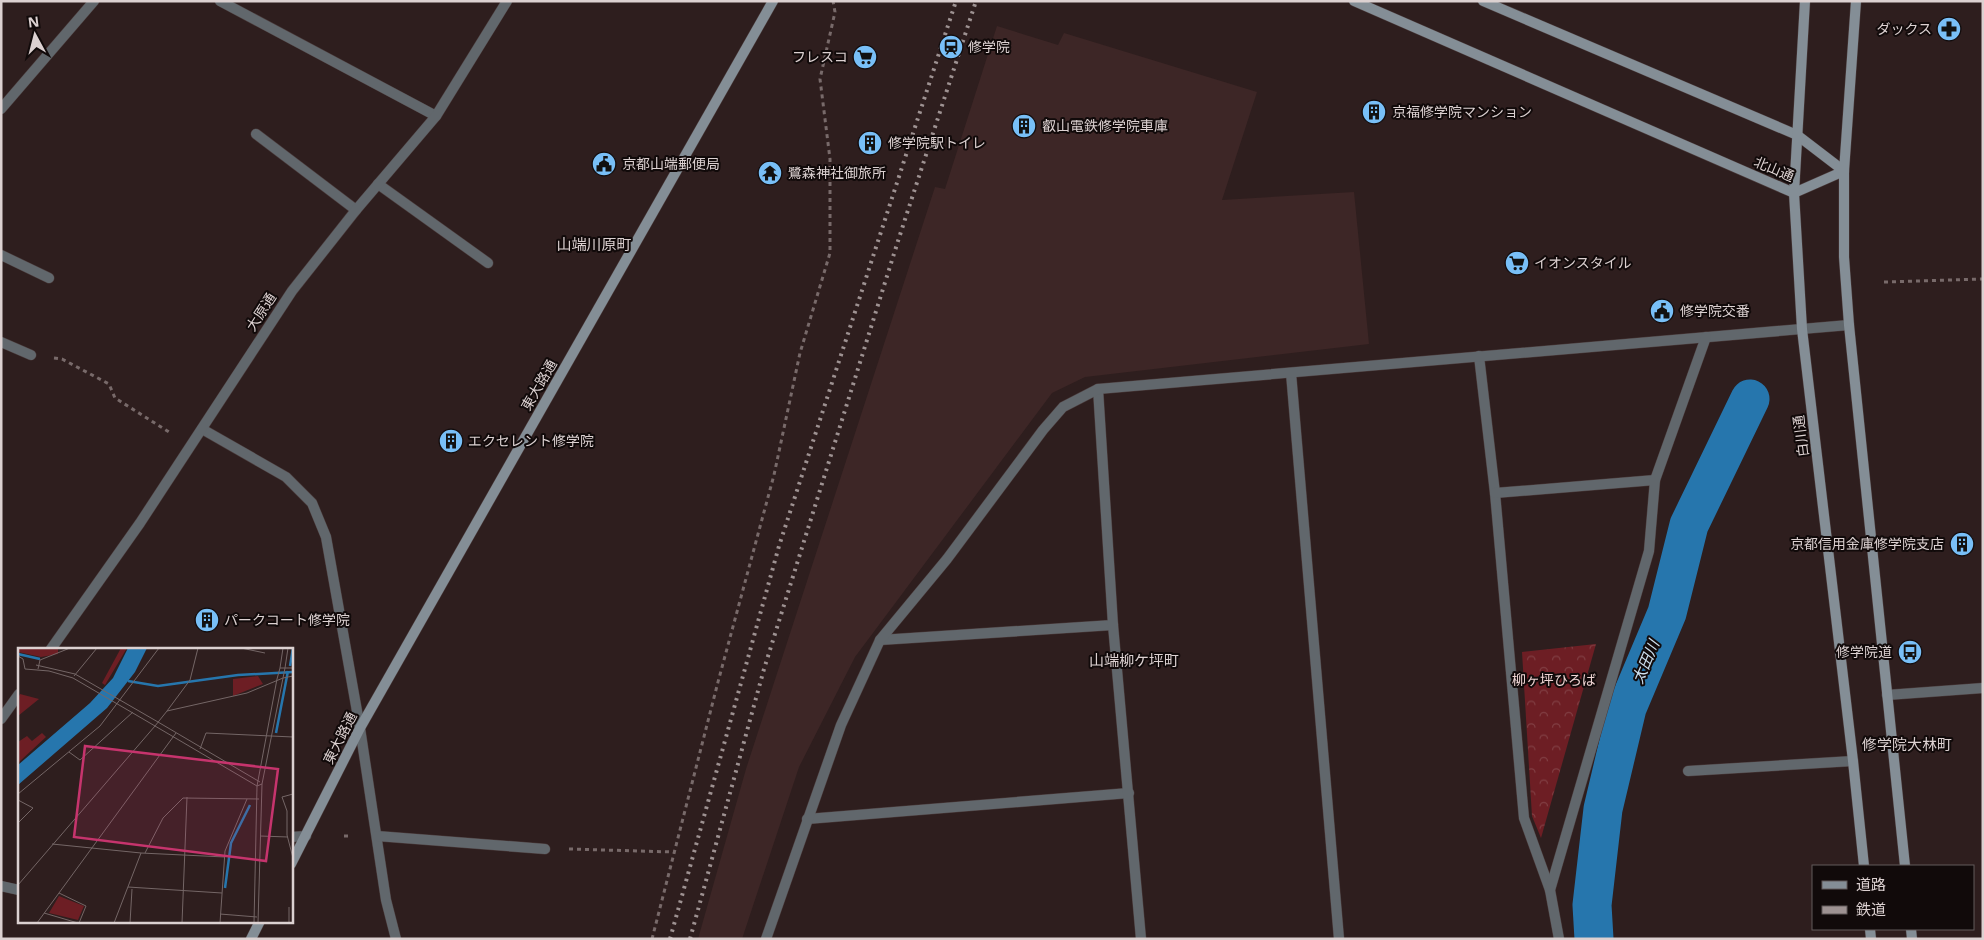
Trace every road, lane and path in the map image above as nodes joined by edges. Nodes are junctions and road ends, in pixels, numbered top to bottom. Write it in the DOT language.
graph roads {
  1 [pos="94,1"];
  2 [pos="220,1"];
  3 [pos="507,1"];
  4 [pos="773,1"];
  5 [pos="833,1"];
  6 [pos="1354,1"];
  7 [pos="1483,1"];
  8 [pos="1805,1"];
  9 [pos="1856,1"];
  10 [pos="1,109"];
  11 [pos="436,116"];
  12 [pos="256,134"];
  13 [pos="1797,135"];
  14 [pos="1844,171"];
  15 [pos="378,184"];
  16 [pos="1794,193"];
  17 [pos="356,210"];
  18 [pos="1,255"];
  19 [pos="488,263"];
  20 [pos="49,278"];
  21 [pos="1983,279"];
  22 [pos="1884,282"];
  23 [pos="1850,325"];
  24 [pos="1802,329"];
  25 [pos="1706,337"];
  26 [pos="1,342"];
  27 [pos="31,355"];
  28 [pos="1479,356"];
  29 [pos="1291,372"];
  30 [pos="1098,389"];
  31 [pos="202,429"];
  32 [pos="191,446"];
  33 [pos="1655,480"];
  34 [pos="1495,493"];
  35 [pos="1113,625"];
  36 [pos="880,640"];
  37 [pos="52,648"];
  38 [pos="1983,688"];
  39 [pos="18,695"];
  40 [pos="1887,695"];
  41 [pos="1,719"];
  42 [pos="360,728"];
  43 [pos="1854,761"];
  44 [pos="1688,771"];
  45 [pos="1129,793"];
  46 [pos="807,819"];
  47 [pos="292,836"];
  48 [pos="306,836"];
  49 [pos="377,836"];
  50 [pos="546,848"];
  51 [pos="674,852"];
  52 [pos="292,862"];
  53 [pos="1864,865"];
  54 [pos="1905,865"];
  55 [pos="1,886"];
  56 [pos="18,890"];
  57 [pos="1550,890"];
  58 [pos="260,922"];
  59 [pos="251,939"];
  60 [pos="396,939"];
  61 [pos="652,939"];
  62 [pos="766,939"];
  63 [pos="1141,939"];
  64 [pos="1339,939"];
  65 [pos="1559,939"];
  1 -- 10 [label="street"];
  2 -- 11 [label="street"];
  3 -- 11 [label="street, 大原通"];
  4 -- 42 [label="street, 東大路通"];
  5 -- 51 [label="path"];
  6 -- 16 [label="street, 北山通"];
  7 -- 13 [label="street"];
  8 -- 13 [label="street, 白川通"];
  9 -- 14 [label="street"];
  11 -- 15 [label="street, 大原通"];
  12 -- 17 [label="street"];
  13 -- 14 [label="street"];
  13 -- 16 [label="street, 白川通"];
  14 -- 16 [label="street, 北山通"];
  14 -- 23 [label="street"];
  15 -- 17 [label="street, 大原通"];
  15 -- 19 [label="street"];
  16 -- 24 [label="street, 白川通"];
  17 -- 31 [label="street, 大原通"];
  18 -- 20 [label="street"];
  21 -- 22 [label="path"];
  23 -- 24 [label="street"];
  23 -- 40 [label="street"];
  24 -- 25 [label="street"];
  24 -- 43 [label="street, 白川通"];
  25 -- 28 [label="street"];
  25 -- 33 [label="street"];
  26 -- 27 [label="street"];
  27 -- 32 [label="path"];
  28 -- 29 [label="street"];
  28 -- 34 [label="street"];
  29 -- 30 [label="street"];
  29 -- 64 [label="street"];
  30 -- 35 [label="street"];
  30 -- 36 [label="street"];
  31 -- 32 [label="street, 大原通"];
  31 -- 42 [label="street"];
  32 -- 37 [label="street, 大原通"];
  33 -- 34 [label="street"];
  33 -- 57 [label="street"];
  34 -- 57 [label="street"];
  35 -- 36 [label="street"];
  35 -- 45 [label="street"];
  36 -- 46 [label="street"];
  38 -- 40 [label="street"];
  39 -- 41 [label="street"];
  40 -- 54 [label="street"];
  42 -- 48 [label="street, 東大路通"];
  42 -- 49 [label="street"];
  43 -- 44 [label="street"];
  43 -- 53 [label="street, 白川通"];
  45 -- 46 [label="street"];
  45 -- 63 [label="street"];
  46 -- 62 [label="street"];
  47 -- 48 [label="street"];
  48 -- 52 [label="street, 東大路通"];
  49 -- 50 [label="street"];
  49 -- 60 [label="street"];
  50 -- 51 [label="path"];
  51 -- 61 [label="path"];
  55 -- 56 [label="street"];
  57 -- 65 [label="street"];
  58 -- 59 [label="street"];
}
